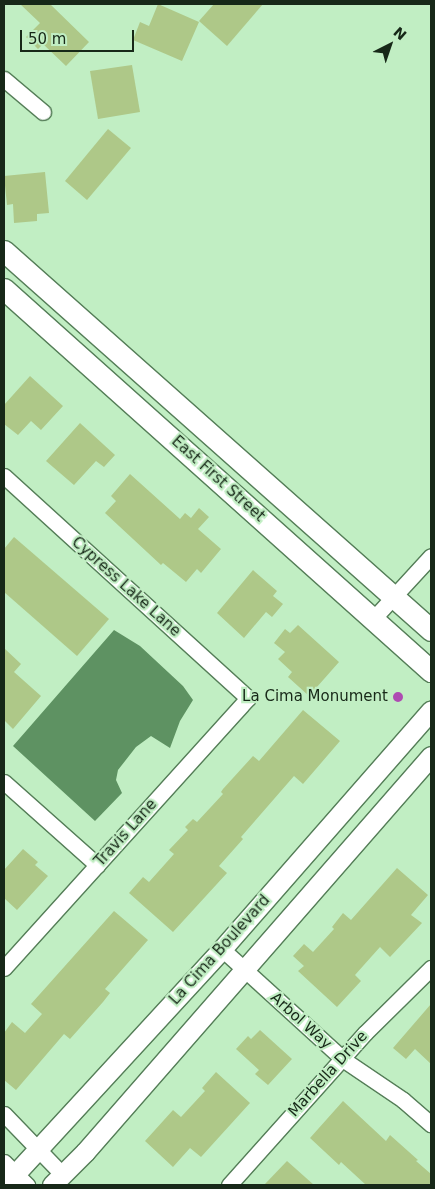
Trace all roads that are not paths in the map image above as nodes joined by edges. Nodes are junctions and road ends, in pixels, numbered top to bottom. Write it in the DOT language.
graph roads {
  1 [pos="4,79"];
  2 [pos="43,112"];
  3 [pos="4,251"];
  4 [pos="4,289"];
  5 [pos="4,476"];
  6 [pos="431,556"];
  7 [pos="395,596"];
  8 [pos="374,618"];
  9 [pos="431,630"];
  10 [pos="431,671"];
  11 [pos="248,698"];
  12 [pos="431,710"];
  13 [pos="431,756"];
  14 [pos="4,782"];
  15 [pos="97,865"];
  16 [pos="222,949"];
  17 [pos="4,968"];
  18 [pos="243,968"];
  19 [pos="431,968"];
  20 [pos="342,1058"];
  21 [pos="4,1114"];
  22 [pos="431,1124"];
  23 [pos="39,1150"];
  24 [pos="13,1177"];
  25 [pos="58,1180"];
  26 [pos="229,1185"];
  1 -- 2 [label="street"];
  3 -- 7 [label="main road, East First Street"];
  4 -- 8 [label="main road, East First Street"];
  5 -- 11 [label="street, Cypress Lake Lane"];
  6 -- 7 [label="street"];
  7 -- 8 [label="street"];
  7 -- 9 [label="main road, East First Street"];
  8 -- 10 [label="main road, East First Street"];
  11 -- 15 [label="street, Travis Lane"];
  12 -- 16 [label="street, La Cima Boulevard"];
  13 -- 18 [label="street, La Cima Boulevard"];
  14 -- 15 [label="street"];
  15 -- 17 [label="street, Travis Lane"];
  16 -- 18 [label="street, Arbol Way"];
  16 -- 23 [label="street, La Cima Boulevard"];
  18 -- 20 [label="street, Arbol Way"];
  18 -- 25 [label="street, La Cima Boulevard"];
  19 -- 20 [label="street, Marbella Drive"];
  20 -- 22 [label="street, Arbol Way"];
  20 -- 26 [label="street, Marbella Drive"];
  21 -- 23 [label="street"];
  23 -- 24 [label="street, La Cima Boulevard"];
  23 -- 25 [label="street"];
}
